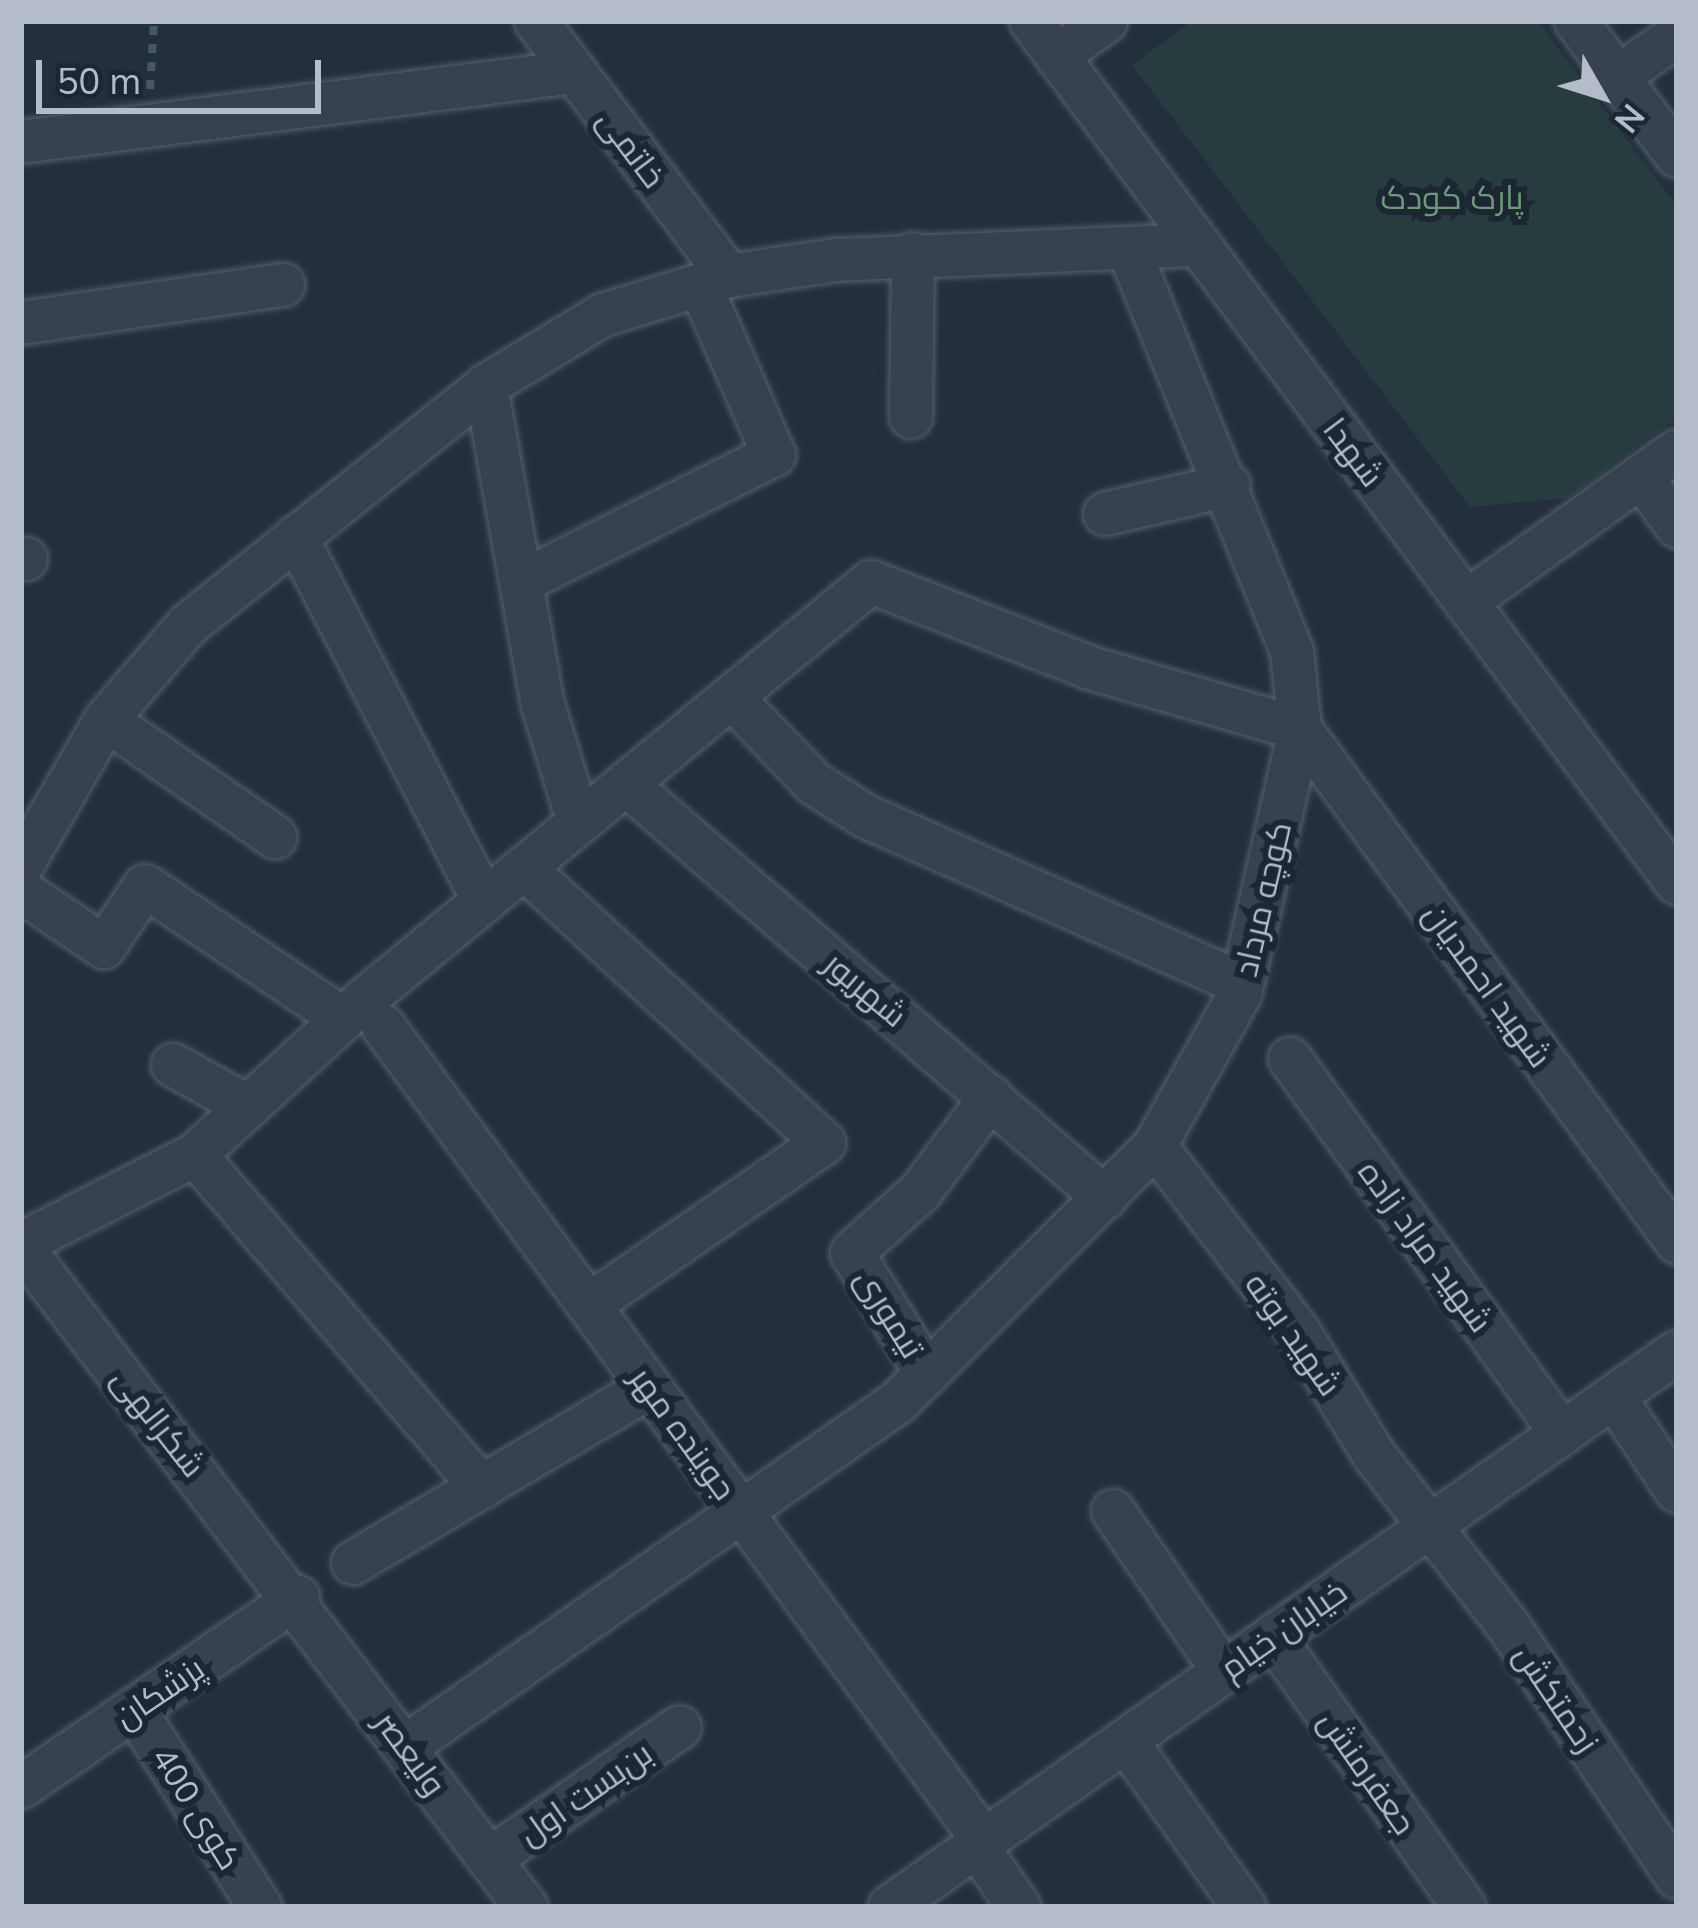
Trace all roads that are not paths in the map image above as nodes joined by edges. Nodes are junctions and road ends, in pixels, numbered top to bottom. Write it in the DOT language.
graph roads {
  1 [pos="536,21"];
  2 [pos="1031,21"];
  3 [pos="1106,21"];
  4 [pos="1576,21"];
  5 [pos="1677,35"];
  6 [pos="1057,56"];
  7 [pos="574,72"];
  8 [pos="1618,77"];
  9 [pos="21,142"];
  10 [pos="1677,156"];
  11 [pos="1199,245"];
  12 [pos="1130,253"];
  13 [pos="913,254"];
  14 [pos="715,281"];
  15 [pos="283,285"];
  16 [pos="21,323"];
  17 [pos="486,386"];
  18 [pos="911,417"];
  19 [pos="1677,451"];
  20 [pos="1641,477"];
  21 [pos="1229,485"];
  22 [pos="1105,514"];
  23 [pos="1677,526"];
  24 [pos="296,537"];
  25 [pos="525,580"];
  26 [pos="1466,602"];
  27 [pos="731,697"];
  28 [pos="106,720"];
  29 [pos="1300,729"];
  30 [pos="626,784"];
  31 [pos="579,823"];
  32 [pos="275,837"];
  33 [pos="21,866"];
  34 [pos="524,868"];
  35 [pos="1677,883"];
  36 [pos="21,891"];
  37 [pos="483,900"];
  38 [pos="1242,983"];
  39 [pos="363,1022"];
  40 [pos="1290,1059"];
  41 [pos="173,1065"];
  42 [pos="991,1096"];
  43 [pos="248,1107"];
  44 [pos="1154,1146"];
  45 [pos="196,1155"];
  46 [pos="1105,1198"];
  47 [pos="1677,1242"];
  48 [pos="21,1245"];
  49 [pos="590,1305"];
  50 [pos="1677,1352"];
  51 [pos="927,1374"];
  52 [pos="649,1387"];
  53 [pos="1613,1397"];
  54 [pos="1562,1434"];
  55 [pos="482,1487"];
  56 [pos="1677,1491"];
  57 [pos="1113,1511"];
  58 [pos="745,1516"];
  59 [pos="1429,1526"];
  60 [pos="353,1564"];
  61 [pos="298,1597"];
  62 [pos="1273,1637"];
  63 [pos="1222,1671"];
  64 [pos="134,1709"];
  65 [pos="680,1727"];
  66 [pos="1126,1741"];
  67 [pos="405,1747"];
  68 [pos="21,1786"];
  69 [pos="981,1844"];
  70 [pos="490,1859"];
  71 [pos="1677,1877"];
  72 [pos="260,1907"];
  73 [pos="526,1907"];
  74 [pos="890,1907"];
  75 [pos="1019,1907"];
  76 [pos="1244,1907"];
  77 [pos="1464,1907"];
  1 -- 7 [label="street, خاتمی"];
  2 -- 6 [label="street, شهدا"];
  3 -- 6 [label="street"];
  4 -- 8 [label="street"];
  5 -- 8 [label="street"];
  6 -- 11 [label="street, شهدا"];
  7 -- 9 [label="street"];
  7 -- 14 [label="street, خاتمی"];
  8 -- 10 [label="street"];
  11 -- 12 [label="street"];
  11 -- 26 [label="street, شهدا"];
  12 -- 13 [label="street"];
  12 -- 21 [label="street, کوچه مرداد"];
  13 -- 14 [label="street"];
  13 -- 18 [label="street"];
  14 -- 17 [label="street"];
  14 -- 25 [label="street, خاتمی"];
  15 -- 16 [label="street"];
  17 -- 24 [label="street"];
  17 -- 25 [label="street"];
  19 -- 20 [label="street"];
  20 -- 23 [label="street"];
  20 -- 26 [label="street"];
  21 -- 22 [label="street"];
  21 -- 29 [label="street, کوچه مرداد"];
  24 -- 28 [label="street"];
  24 -- 37 [label="street"];
  25 -- 31 [label="street"];
  26 -- 35 [label="street, شهدا"];
  27 -- 29 [label="street"];
  27 -- 30 [label="street"];
  27 -- 38 [label="street"];
  28 -- 32 [label="street"];
  28 -- 33 [label="street"];
  29 -- 38 [label="street, کوچه مرداد"];
  29 -- 47 [label="street, شهید احمدیان"];
  30 -- 31 [label="street"];
  30 -- 42 [label="street, شهریور"];
  31 -- 34 [label="street"];
  34 -- 37 [label="street"];
  34 -- 49 [label="street"];
  36 -- 39 [label="street, جوینده مهر"];
  37 -- 39 [label="street"];
  38 -- 44 [label="street, کوچه مرداد"];
  39 -- 43 [label="street"];
  39 -- 49 [label="street, جوینده مهر"];
  40 -- 54 [label="street, شهید مراد زاده"];
  41 -- 43 [label="street"];
  42 -- 46 [label="street, شهریور"];
  42 -- 51 [label="street, تیموری"];
  43 -- 45 [label="street"];
  44 -- 46 [label="street, کوچه مرداد"];
  44 -- 59 [label="street, شهید بوته"];
  45 -- 48 [label="street"];
  45 -- 55 [label="street"];
  46 -- 51 [label="street, کوچه مرداد"];
  48 -- 61 [label="street, شکرالهی"];
  49 -- 52 [label="street, جوینده مهر"];
  50 -- 53 [label="street, خیابان خیام"];
  51 -- 58 [label="street, کوچه مرداد"];
  52 -- 55 [label="street"];
  52 -- 58 [label="street, جوینده مهر"];
  53 -- 54 [label="street, خیابان خیام"];
  53 -- 56 [label="street"];
  54 -- 59 [label="street, خیابان خیام"];
  55 -- 60 [label="street"];
  57 -- 63 [label="street"];
  58 -- 67 [label="street, کوچه مرداد"];
  58 -- 69 [label="street, جوینده مهر"];
  59 -- 62 [label="street, خیابان خیام"];
  59 -- 71 [label="street, زحمتکش"];
  61 -- 64 [label="street, پزشکان"];
  61 -- 67 [label="street, ولیعصر"];
  62 -- 63 [label="street, خیابان خیام"];
  62 -- 77 [label="street, جعفرمنش"];
  63 -- 66 [label="street, خیابان خیام"];
  64 -- 68 [label="street, پزشکان"];
  64 -- 72 [label="street, کوی 400"];
  65 -- 70 [label="street, بن‌بست اول"];
  66 -- 69 [label="street, خیابان خیام"];
  66 -- 76 [label="street"];
  67 -- 70 [label="street, ولیعصر"];
  69 -- 74 [label="street, خیابان خیام"];
  69 -- 75 [label="street, جوینده مهر"];
  70 -- 73 [label="street, ولیعصر"];
}
